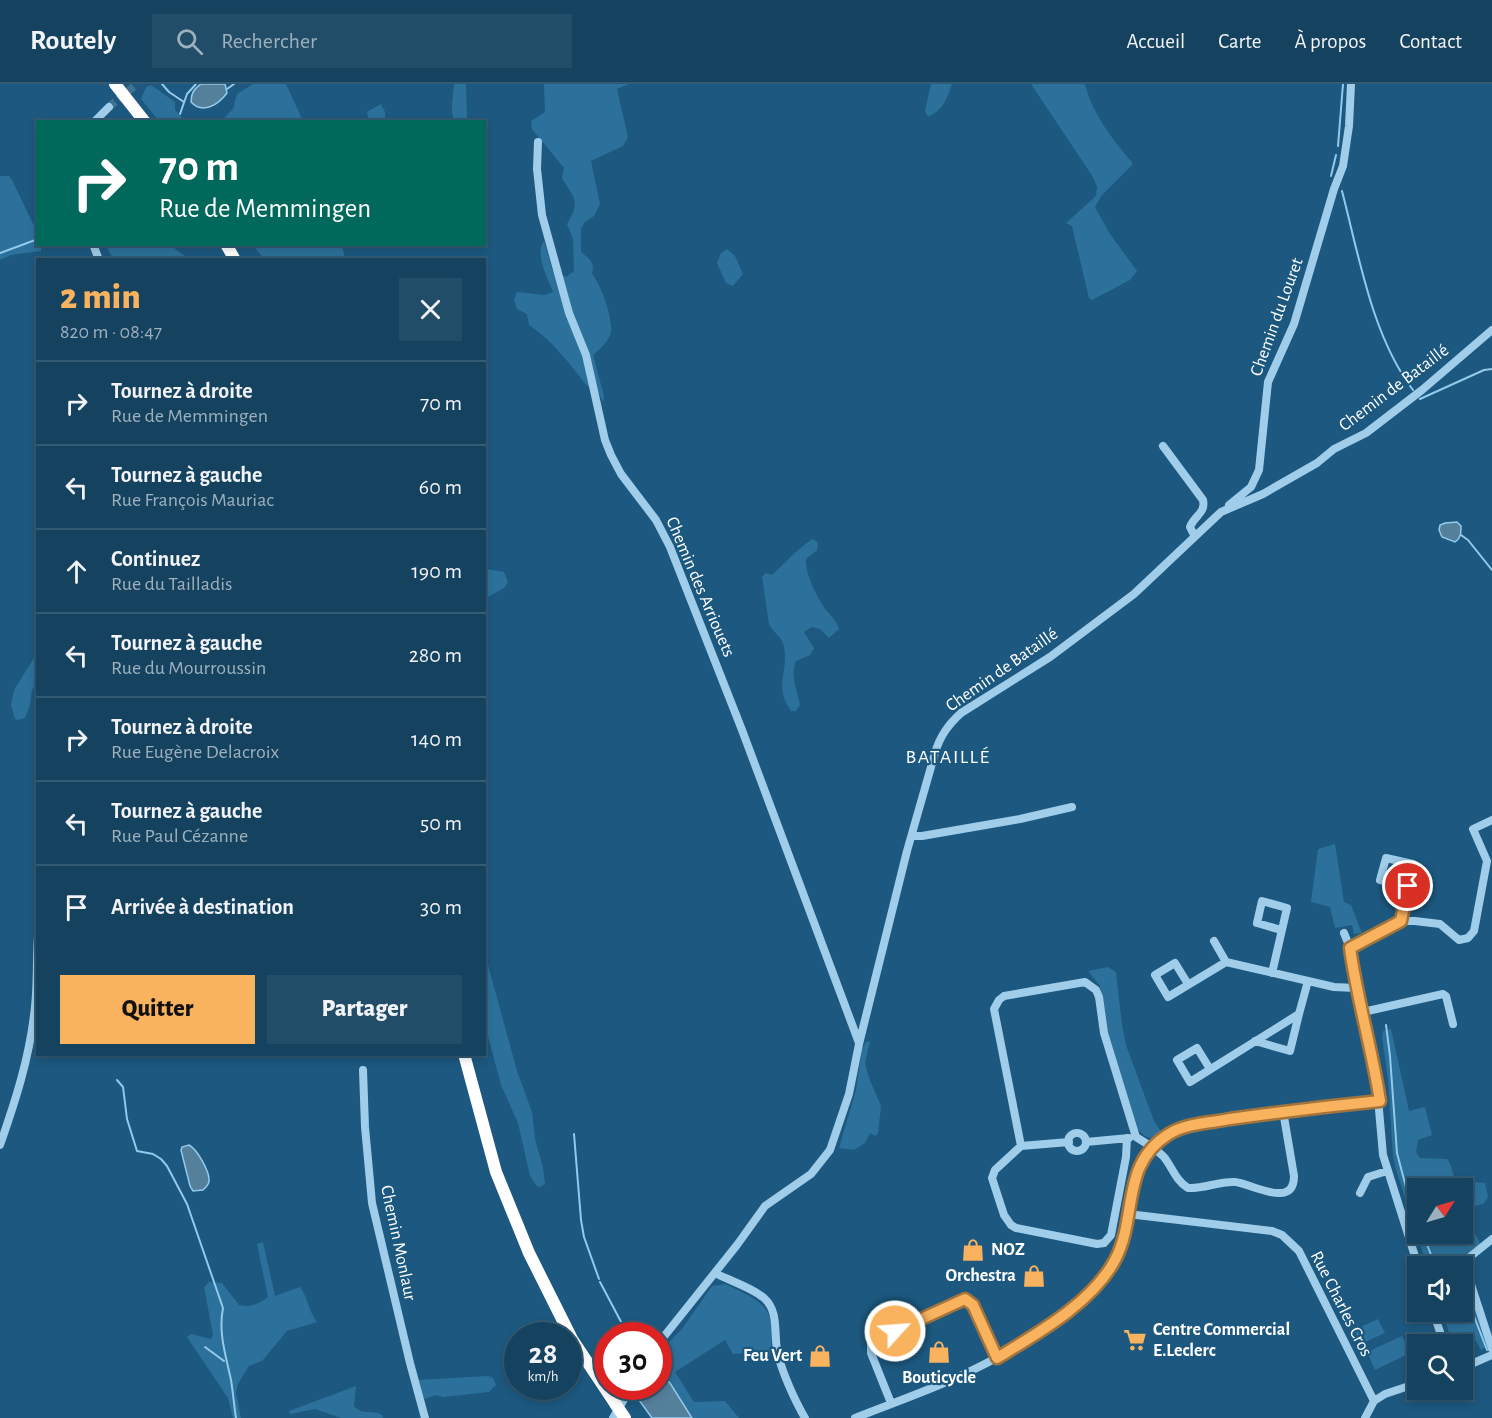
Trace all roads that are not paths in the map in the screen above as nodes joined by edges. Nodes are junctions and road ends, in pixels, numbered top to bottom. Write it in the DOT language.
graph roads {
  1 [pos="115,84"];
  2 [pos="1351,84"];
  3 [pos="110,107"];
  4 [pos="96,120"];
  5 [pos="144,120"];
  6 [pos="538,142"];
  7 [pos="1492,330"];
  8 [pos="1162,446"];
  9 [pos="1221,512"];
  10 [pos="1194,535"];
  11 [pos="1072,807"];
  12 [pos="1492,820"];
  13 [pos="912,836"];
  14 [pos="1408,886"];
  15 [pos="1401,921"];
  16 [pos="1281,930"];
  17 [pos="1344,933"];
  18 [pos="1214,941"];
  19 [pos="1350,948"];
  20 [pos="1226,962"];
  21 [pos="1272,973"];
  22 [pos="1308,981"];
  23 [pos="1188,984"];
  24 [pos="1355,988"];
  25 [pos="36,992"];
  26 [pos="1363,1012"];
  27 [pos="1299,1014"];
  28 [pos="1453,1024"];
  29 [pos="1254,1041"];
  30 [pos="859,1044"];
  31 [pos="465,1056"];
  32 [pos="1210,1069"];
  33 [pos="363,1070"];
  34 [pos="1380,1101"];
  35 [pos="1283,1111"];
  36 [pos="1136,1137"];
  37 [pos="1127,1138"];
  38 [pos="0,1145"];
  39 [pos="1022,1146"];
  40 [pos="1153,1148"];
  41 [pos="1387,1171"];
  42 [pos="1360,1193"];
  43 [pos="1128,1214"];
  44 [pos="1492,1239"];
  45 [pos="1415,1256"];
  46 [pos="715,1273"];
  47 [pos="672,1327"];
  48 [pos="1492,1349"];
  49 [pos="1492,1356"];
  50 [pos="997,1358"];
  51 [pos="1473,1364"];
  52 [pos="1407,1387"];
  53 [pos="624,1400"];
  54 [pos="1374,1401"];
  55 [pos="891,1403"];
  56 [pos="425,1418"];
  57 [pos="613,1418"];
  58 [pos="625,1418"];
  59 [pos="806,1418"];
  60 [pos="855,1418"];
  61 [pos="1365,1418"];
  1 -- 5 [label="highway"];
  2 -- 9 [label="street, Chemin du Louret"];
  3 -- 4 [label="street"];
  6 -- 30 [label="street, Chemin des Arriouets"];
  7 -- 9 [label="street, Chemin de Bataillé"];
  8 -- 10 [label="street"];
  9 -- 13 [label="street, Chemin de Bataillé"];
  11 -- 13 [label="street"];
  12 -- 15 [label="street"];
  13 -- 30 [label="street, Chemin de Bataillé"];
  14 -- 14 [label="street"];
  14 -- 15 [label="street"];
  15 -- 19 [label="street"];
  16 -- 16 [label="street"];
  16 -- 21 [label="street"];
  17 -- 19 [label="street"];
  18 -- 20 [label="street"];
  19 -- 24 [label="street"];
  20 -- 21 [label="street"];
  20 -- 23 [label="street"];
  21 -- 22 [label="street"];
  22 -- 24 [label="street"];
  22 -- 27 [label="street"];
  23 -- 23 [label="street"];
  24 -- 26 [label="street"];
  25 -- 38 [label="street"];
  26 -- 28 [label="street"];
  26 -- 34 [label="street"];
  27 -- 29 [label="street"];
  27 -- 29 [label="street"];
  29 -- 32 [label="street"];
  30 -- 46 [label="street, Chemin de Bataillé"];
  31 -- 58 [label="highway, bridge"];
  32 -- 32 [label="street"];
  33 -- 56 [label="street, Chemin Monlaur"];
  34 -- 35 [label="street"];
  34 -- 41 [label="street"];
  35 -- 40 [label="street"];
  35 -- 40 [label="street"];
  36 -- 37 [label="street"];
  36 -- 39 [label="street"];
  36 -- 40 [label="street"];
  37 -- 39 [label="street"];
  37 -- 39 [label="street"];
  40 -- 43 [label="street"];
  41 -- 42 [label="street"];
  41 -- 45 [label="street"];
  43 -- 50 [label="street"];
  43 -- 54 [label="street, Rue Charles Cros"];
  44 -- 48 [label="street"];
  46 -- 47 [label="street, Chemin de Bataillé"];
  46 -- 59 [label="street"];
  49 -- 51 [label="street"];
  50 -- 55 [label="street"];
  50 -- 55 [label="street"];
  52 -- 54 [label="street"];
  53 -- 57 [label="street"];
  54 -- 61 [label="street"];
  55 -- 60 [label="street"];
}
